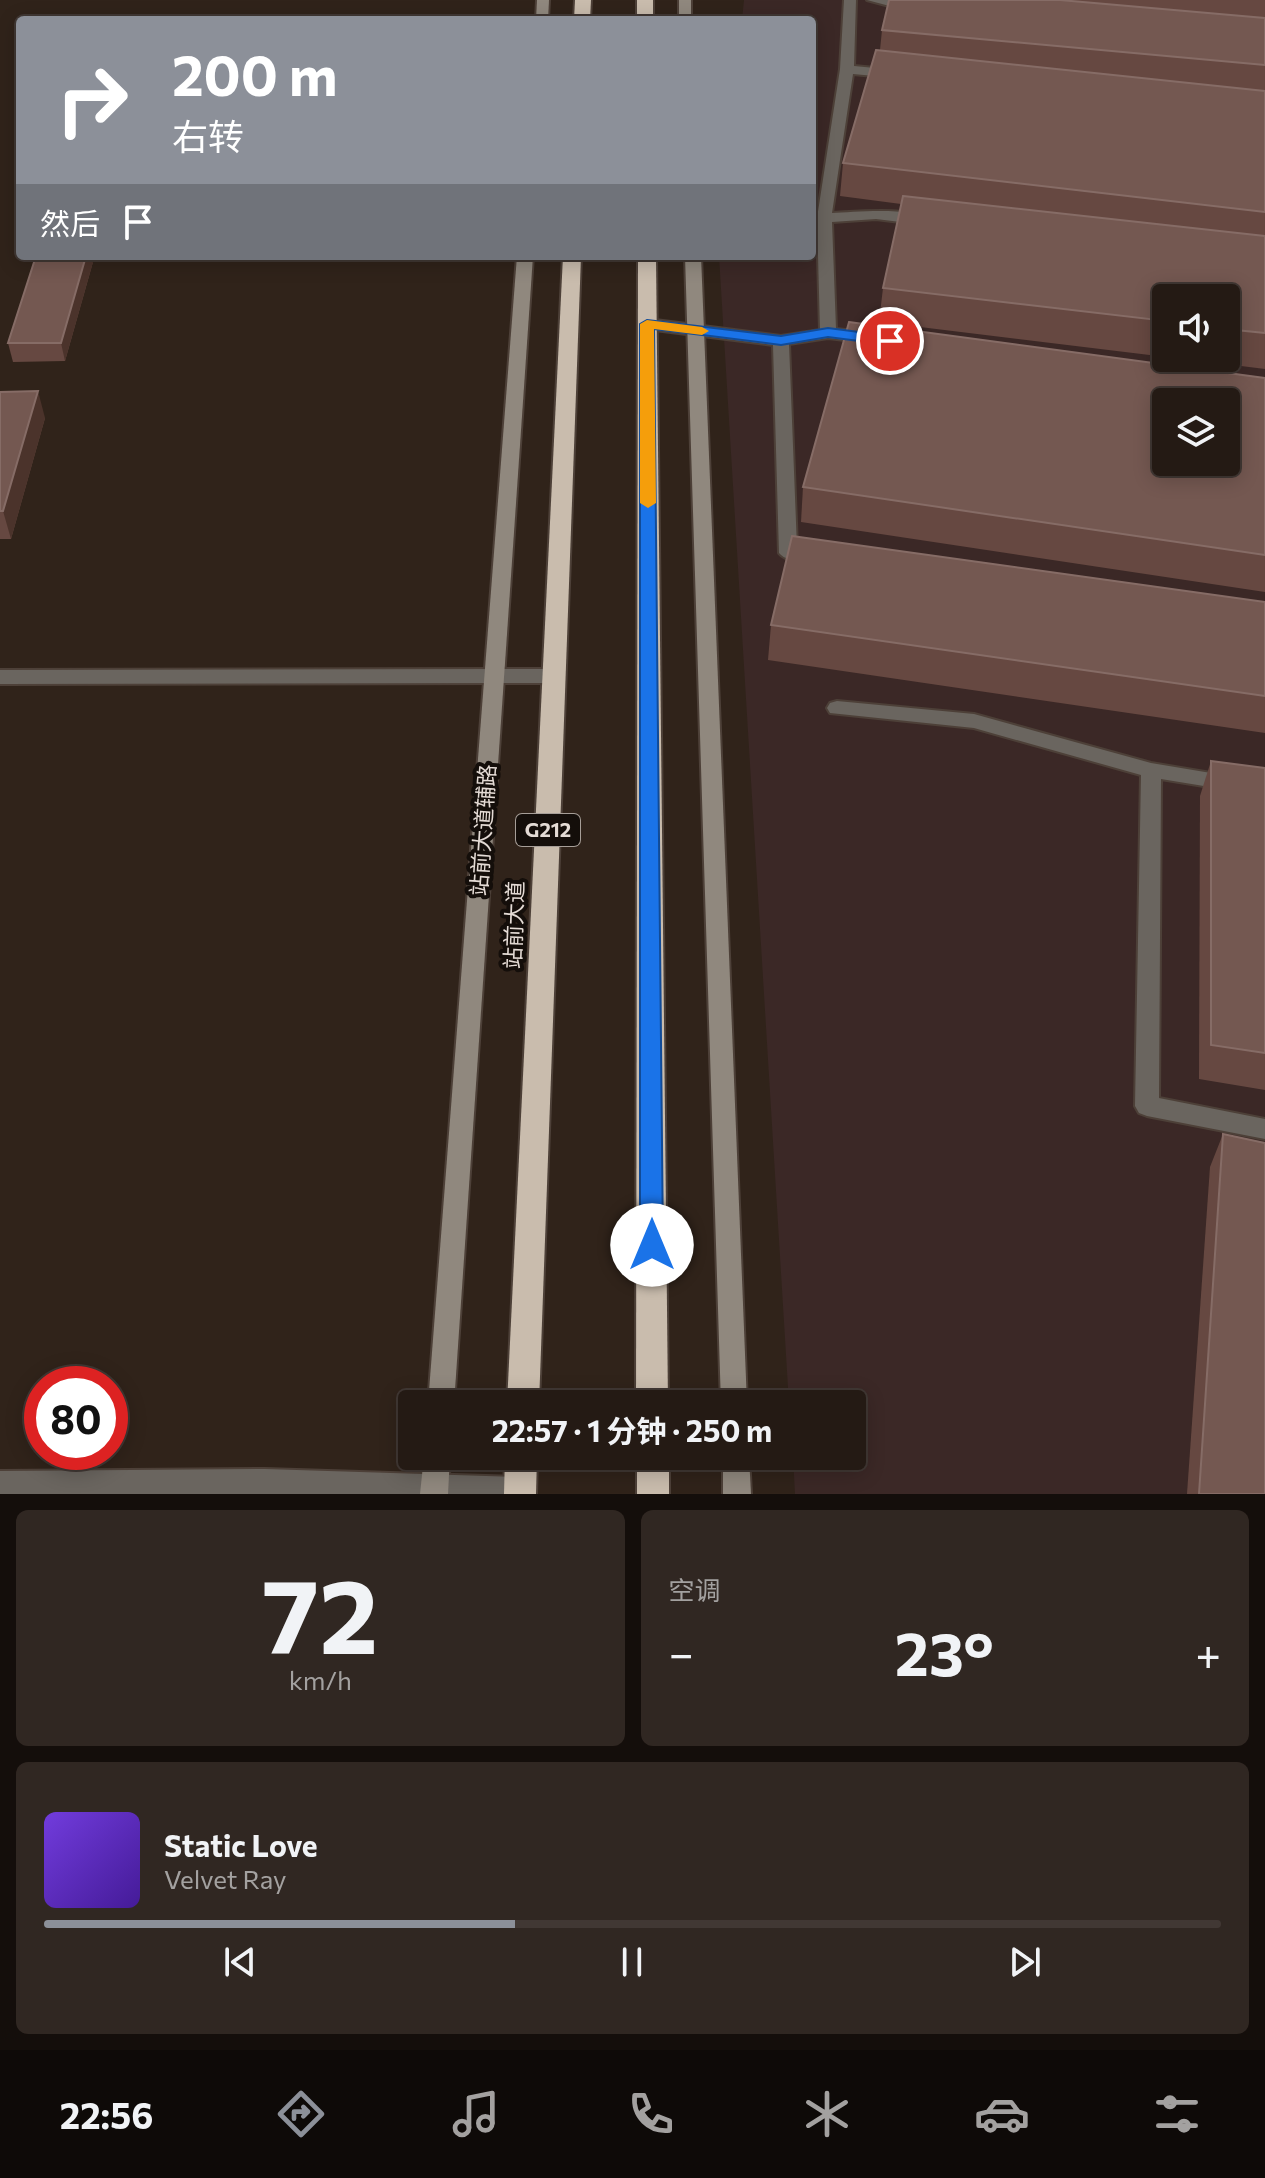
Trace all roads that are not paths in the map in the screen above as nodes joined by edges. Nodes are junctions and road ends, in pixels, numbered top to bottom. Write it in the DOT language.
graph roads {
  1 [pos="850,0"];
  2 [pos="873,0"];
  3 [pos="927,9"];
  4 [pos="847,69"];
  5 [pos="909,75"];
  6 [pos="824,218"];
  7 [pos="939,222"];
  8 [pos="525,260"];
  9 [pos="572,260"];
  10 [pos="647,260"];
  11 [pos="693,260"];
  12 [pos="647,324"];
  13 [pos="696,330"];
  14 [pos="828,333"];
  15 [pos="781,341"];
  16 [pos="890,341"];
  17 [pos="833,558"];
  18 [pos="494,676"];
  19 [pos="554,676"];
  20 [pos="0,677"];
  21 [pos="837,708"];
  22 [pos="1151,770"];
  23 [pos="1265,789"];
  24 [pos="1265,1129"];
  25 [pos="442,1390"];
  26 [pos="524,1390"];
  27 [pos="652,1390"];
  28 [pos="734,1390"];
  29 [pos="436,1470"];
  30 [pos="521,1470"];
  31 [pos="653,1470"];
  32 [pos="736,1470"];
  33 [pos="0,1484"];
  34 [pos="434,1490"];
  35 [pos="520,1492"];
  36 [pos="653,1494"];
  37 [pos="737,1494"];
  1 -- 4 [label="street"];
  2 -- 3 [label="street"];
  4 -- 5 [label="street"];
  4 -- 6 [label="street"];
  6 -- 7 [label="street"];
  6 -- 14 [label="street"];
  8 -- 18 [label="street, 站前大道辅路"];
  9 -- 19 [label="highway, 站前大道 / G212"];
  10 -- 12 [label="highway"];
  11 -- 13 [label="street"];
  12 -- 13 [label="street"];
  12 -- 27 [label="highway"];
  13 -- 15 [label="street"];
  13 -- 28 [label="street"];
  14 -- 15 [label="street"];
  14 -- 16 [label="street"];
  15 -- 17 [label="street"];
  18 -- 19 [label="street"];
  18 -- 20 [label="street"];
  18 -- 25 [label="street, 站前大道辅路"];
  19 -- 26 [label="highway, 站前大道 / G212"];
  21 -- 22 [label="street"];
  22 -- 23 [label="street"];
  22 -- 24 [label="street"];
  29 -- 34 [label="street"];
  30 -- 35 [label="highway"];
  31 -- 36 [label="highway"];
  32 -- 37 [label="street"];
  33 -- 34 [label="street"];
  34 -- 35 [label="street"];
}
